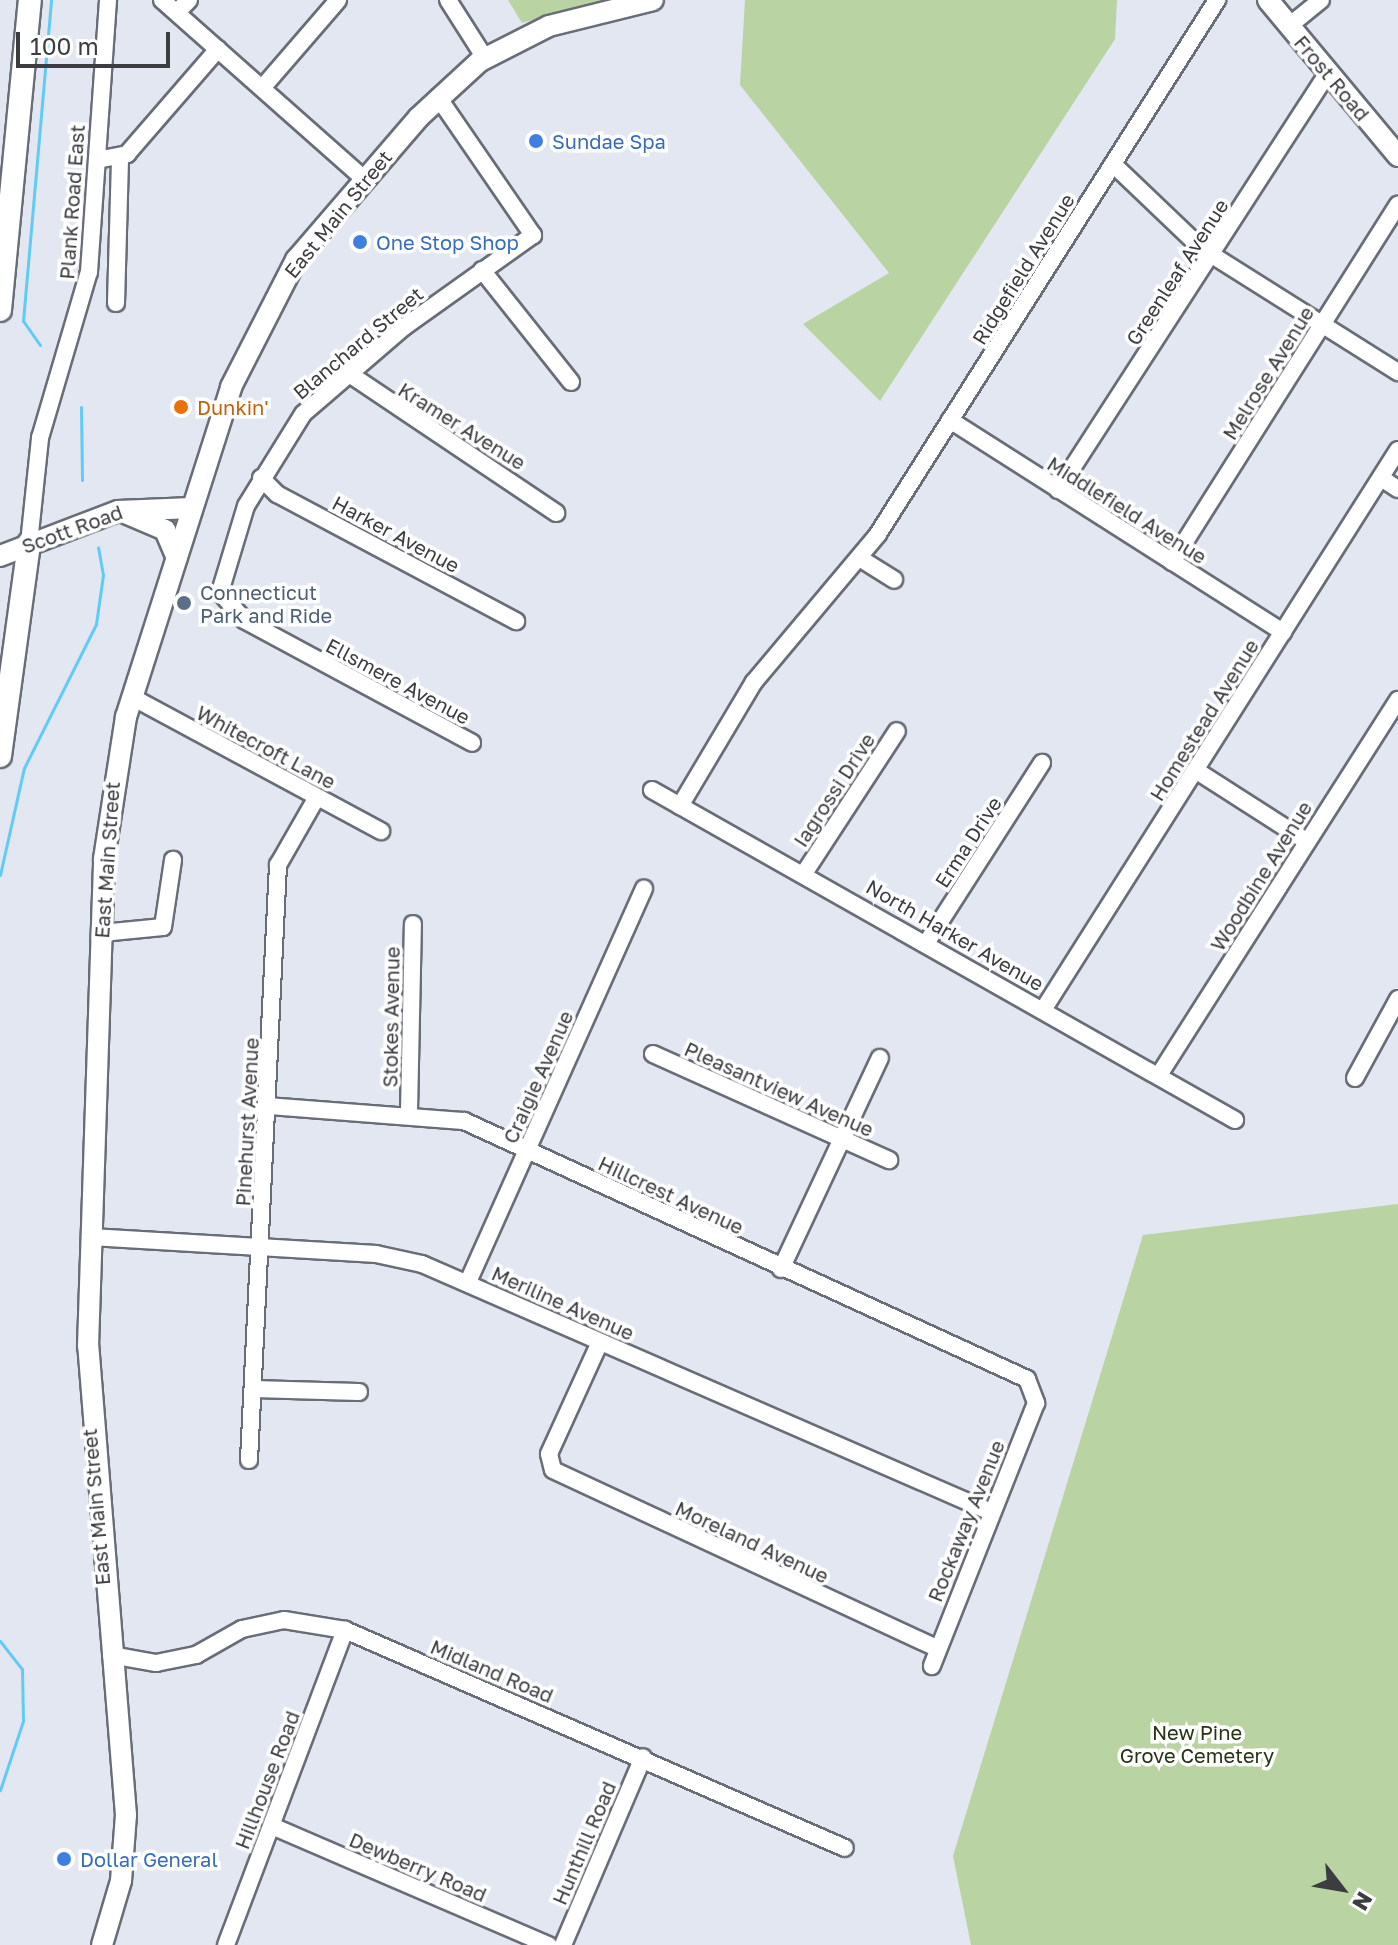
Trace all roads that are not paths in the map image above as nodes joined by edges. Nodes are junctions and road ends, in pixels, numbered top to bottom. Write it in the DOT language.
graph roads {
  1 [pos="30,0"];
  2 [pos="108,0"];
  3 [pos="162,0"];
  4 [pos="338,0"];
  5 [pos="448,0"];
  6 [pos="653,0"];
  7 [pos="1217,0"];
  8 [pos="1268,0"];
  9 [pos="1321,0"];
  10 [pos="183,6"];
  11 [pos="1289,26"];
  12 [pos="218,49"];
  13 [pos="485,58"];
  14 [pos="1327,74"];
  15 [pos="263,87"];
  16 [pos="438,97"];
  17 [pos="1398,156"];
  18 [pos="97,160"];
  19 [pos="120,160"];
  20 [pos="1113,164"];
  21 [pos="364,179"];
  22 [pos="1398,204"];
  23 [pos="1213,255"];
  24 [pos="482,270"];
  25 [pos="116,303"];
  26 [pos="0,310"];
  27 [pos="1322,325"];
  28 [pos="1398,372"];
  29 [pos="348,373"];
  30 [pos="571,382"];
  31 [pos="950,420"];
  32 [pos="1398,450"];
  33 [pos="261,478"];
  34 [pos="1381,478"];
  35 [pos="1398,489"];
  36 [pos="1058,490"];
  37 [pos="192,508"];
  38 [pos="119,511"];
  39 [pos="556,513"];
  40 [pos="29,543"];
  41 [pos="1,556"];
  42 [pos="177,558"];
  43 [pos="861,559"];
  44 [pos="1172,562"];
  45 [pos="894,580"];
  46 [pos="224,604"];
  47 [pos="516,621"];
  48 [pos="1283,632"];
  49 [pos="132,697"];
  50 [pos="1398,700"];
  51 [pos="897,731"];
  52 [pos="472,743"];
  53 [pos="0,756"];
  54 [pos="1042,763"];
  55 [pos="1197,771"];
  56 [pos="652,790"];
  57 [pos="317,797"];
  58 [pos="680,806"];
  59 [pos="381,831"];
  60 [pos="1306,841"];
  61 [pos="173,860"];
  62 [pos="805,872"];
  63 [pos="644,889"];
  64 [pos="413,924"];
  65 [pos="102,933"];
  66 [pos="927,942"];
  67 [pos="1398,999"];
  68 [pos="1043,1010"];
  69 [pos="653,1054"];
  70 [pos="880,1058"];
  71 [pos="1159,1075"];
  72 [pos="1355,1078"];
  73 [pos="268,1106"];
  74 [pos="409,1111"];
  75 [pos="1235,1120"];
  76 [pos="843,1141"];
  77 [pos="528,1149"];
  78 [pos="889,1160"];
  79 [pos="91,1237"];
  80 [pos="260,1246"];
  81 [pos="781,1269"];
  82 [pos="468,1282"];
  83 [pos="600,1342"];
  84 [pos="253,1389"];
  85 [pos="1037,1391"];
  86 [pos="359,1392"];
  87 [pos="249,1460"];
  88 [pos="991,1512"];
  89 [pos="345,1630"];
  90 [pos="937,1648"];
  91 [pos="111,1655"];
  92 [pos="932,1666"];
  93 [pos="643,1757"];
  94 [pos="272,1826"];
  95 [pos="845,1848"];
  96 [pos="102,1945"];
  97 [pos="226,1945"];
  98 [pos="548,1945"];
  99 [pos="563,1945"];
  1 -- 26 [label="highway"];
  2 -- 18 [label="street, Plank Road East"];
  3 -- 10 [label="street"];
  4 -- 15 [label="street"];
  5 -- 13 [label="street"];
  6 -- 13 [label="main road, East Main Street"];
  7 -- 20 [label="street, Ridgefield Avenue"];
  8 -- 11 [label="main road, Frost Road"];
  9 -- 11 [label="street"];
  10 -- 12 [label="street"];
  11 -- 14 [label="main road, Frost Road"];
  12 -- 15 [label="street"];
  12 -- 19 [label="street"];
  13 -- 16 [label="main road, East Main Street"];
  14 -- 17 [label="main road, Frost Road"];
  14 -- 23 [label="street, Greenleaf Avenue"];
  15 -- 21 [label="street"];
  16 -- 21 [label="main road, East Main Street"];
  16 -- 24 [label="street, Blanchard Street"];
  18 -- 19 [label="street"];
  18 -- 40 [label="street, Plank Road East"];
  19 -- 25 [label="street"];
  20 -- 23 [label="street"];
  20 -- 31 [label="street, Ridgefield Avenue"];
  21 -- 37 [label="main road, East Main Street"];
  22 -- 27 [label="street, Melrose Avenue"];
  23 -- 27 [label="street"];
  23 -- 36 [label="street, Greenleaf Avenue"];
  24 -- 29 [label="street, Blanchard Street"];
  24 -- 30 [label="street"];
  27 -- 28 [label="street"];
  27 -- 44 [label="street, Melrose Avenue"];
  29 -- 33 [label="street, Blanchard Street"];
  29 -- 39 [label="street, Kramer Avenue"];
  31 -- 36 [label="street, Middlefield Avenue"];
  31 -- 43 [label="street, Ridgefield Avenue"];
  32 -- 34 [label="street, Homestead Avenue"];
  33 -- 46 [label="street, Blanchard Street"];
  33 -- 47 [label="street, Harker Avenue"];
  34 -- 35 [label="street"];
  34 -- 48 [label="street, Homestead Avenue"];
  36 -- 44 [label="street, Middlefield Avenue"];
  37 -- 38 [label="main road, Scott Road"];
  37 -- 42 [label="main road, East Main Street"];
  38 -- 40 [label="main road, Scott Road"];
  38 -- 42 [label="main road"];
  40 -- 41 [label="main road, Scott Road"];
  40 -- 53 [label="highway"];
  42 -- 49 [label="main road, East Main Street"];
  43 -- 45 [label="street"];
  43 -- 58 [label="street, Ridgefield Avenue"];
  44 -- 48 [label="street, Middlefield Avenue"];
  46 -- 52 [label="street, Ellsmere Avenue"];
  48 -- 55 [label="street, Homestead Avenue"];
  49 -- 57 [label="street, Whitecroft Lane"];
  49 -- 65 [label="main road, East Main Street"];
  50 -- 60 [label="street, Woodbine Avenue"];
  51 -- 62 [label="street, Iagrossi Drive"];
  54 -- 66 [label="street, Erma Drive"];
  55 -- 60 [label="street"];
  55 -- 68 [label="street, Homestead Avenue"];
  56 -- 58 [label="street, North Harker Avenue"];
  57 -- 59 [label="street, Whitecroft Lane"];
  57 -- 73 [label="street, Pinehurst Avenue"];
  58 -- 62 [label="street, North Harker Avenue"];
  60 -- 71 [label="street, Woodbine Avenue"];
  61 -- 65 [label="street"];
  62 -- 66 [label="street, North Harker Avenue"];
  63 -- 77 [label="street, Craigie Avenue"];
  64 -- 74 [label="street, Stokes Avenue"];
  65 -- 79 [label="main road, East Main Street"];
  66 -- 68 [label="street, North Harker Avenue"];
  67 -- 72 [label="street"];
  68 -- 71 [label="street, North Harker Avenue"];
  69 -- 76 [label="street, Pleasantview Avenue"];
  70 -- 76 [label="street"];
  71 -- 75 [label="street, North Harker Avenue"];
  73 -- 74 [label="street, Hillcrest Avenue"];
  73 -- 80 [label="street, Pinehurst Avenue"];
  74 -- 77 [label="street, Hillcrest Avenue"];
  76 -- 78 [label="street, Pleasantview Avenue"];
  76 -- 81 [label="street"];
  77 -- 81 [label="street, Hillcrest Avenue"];
  77 -- 82 [label="street, Craigie Avenue"];
  79 -- 80 [label="street, Meriline Avenue"];
  79 -- 91 [label="main road, East Main Street"];
  80 -- 82 [label="street, Meriline Avenue"];
  80 -- 84 [label="street, Pinehurst Avenue"];
  81 -- 85 [label="street, Hillcrest Avenue"];
  82 -- 83 [label="street, Meriline Avenue"];
  83 -- 88 [label="street, Meriline Avenue"];
  83 -- 90 [label="street, Moreland Avenue"];
  84 -- 86 [label="street"];
  84 -- 87 [label="street, Pinehurst Avenue"];
  85 -- 88 [label="street, Rockaway Avenue"];
  88 -- 90 [label="street, Rockaway Avenue"];
  89 -- 91 [label="street, Midland Road"];
  89 -- 93 [label="street, Midland Road"];
  89 -- 94 [label="street, Hillhouse Road"];
  90 -- 92 [label="street, Rockaway Avenue"];
  91 -- 96 [label="main road, East Main Street"];
  93 -- 95 [label="street, Midland Road"];
  93 -- 99 [label="street, Hunthill Road"];
  94 -- 97 [label="street, Hillhouse Road"];
  94 -- 98 [label="street, Dewberry Road"];
}
